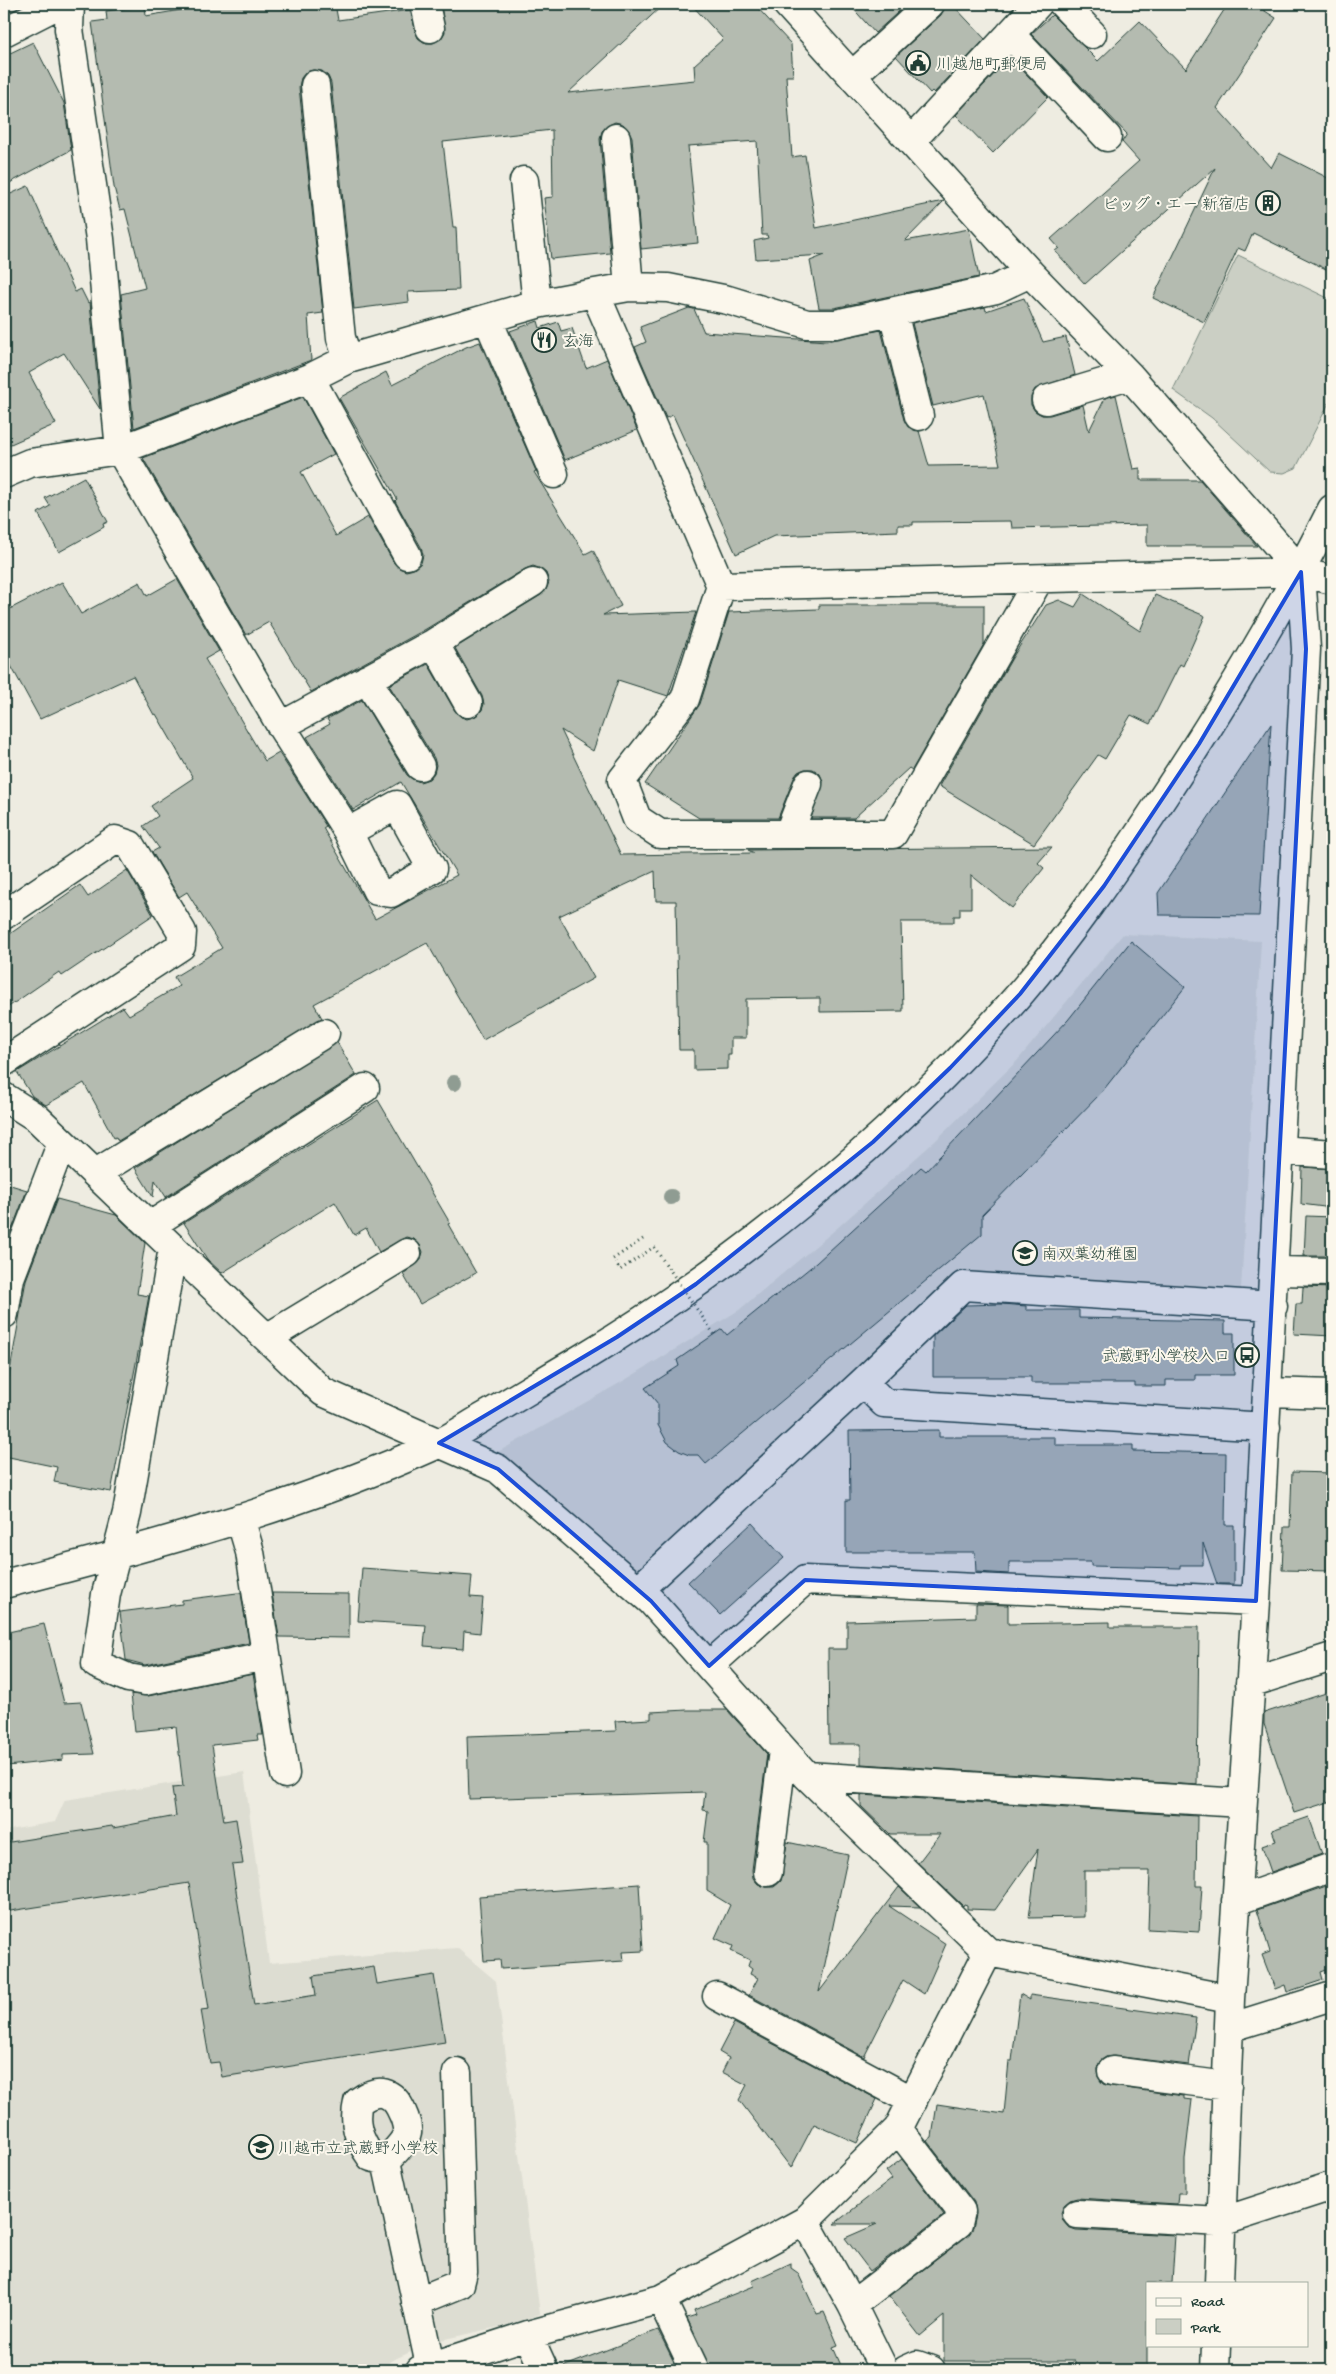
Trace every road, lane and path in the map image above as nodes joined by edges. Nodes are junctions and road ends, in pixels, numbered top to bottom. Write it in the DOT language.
graph roads {
  1 [pos="59,4"];
  2 [pos="70,4"];
  3 [pos="787,4"];
  4 [pos="930,4"];
  5 [pos="1038,4"];
  6 [pos="1063,4"];
  7 [pos="4,32"];
  8 [pos="1010,34"];
  9 [pos="1092,34"];
  10 [pos="853,75"];
  11 [pos="315,85"];
  12 [pos="1107,137"];
  13 [pos="616,138"];
  14 [pos="912,140"];
  15 [pos="524,181"];
  16 [pos="1030,273"];
  17 [pos="629,287"];
  18 [pos="595,293"];
  19 [pos="537,304"];
  20 [pos="893,312"];
  21 [pos="488,320"];
  22 [pos="348,359"];
  23 [pos="1129,375"];
  24 [pos="310,378"];
  25 [pos="1046,400"];
  26 [pos="919,416"];
  27 [pos="120,450"];
  28 [pos="4,474"];
  29 [pos="554,474"];
  30 [pos="1332,509"];
  31 [pos="407,555"];
  32 [pos="1301,572"];
  33 [pos="1039,579"];
  34 [pos="1332,580"];
  35 [pos="533,582"];
  36 [pos="721,586"];
  37 [pos="434,642"];
  38 [pos="368,679"];
  39 [pos="468,703"];
  40 [pos="281,726"];
  41 [pos="420,766"];
  42 [pos="808,784"];
  43 [pos="348,832"];
  44 [pos="788,833"];
  45 [pos="4,915"];
  46 [pos="325,1033"];
  47 [pos="4,1062"];
  48 [pos="365,1088"];
  49 [pos="4,1097"];
  50 [pos="62,1142"];
  51 [pos="1281,1150"];
  52 [pos="1332,1154"];
  53 [pos="96,1173"];
  54 [pos="150,1226"];
  55 [pos="643,1239"];
  56 [pos="172,1248"];
  57 [pos="407,1253"];
  58 [pos="1274,1271"];
  59 [pos="1332,1272"];
  60 [pos="1273,1306"];
  61 [pos="4,1314"];
  62 [pos="714,1334"];
  63 [pos="267,1338"];
  64 [pos="863,1382"];
  65 [pos="1268,1392"];
  66 [pos="1332,1394"];
  67 [pos="1266,1427"];
  68 [pos="439,1443"];
  69 [pos="240,1518"];
  70 [pos="117,1556"];
  71 [pos="4,1584"];
  72 [pos="638,1590"];
  73 [pos="1256,1602"];
  74 [pos="265,1656"];
  75 [pos="1332,1657"];
  76 [pos="709,1666"];
  77 [pos="1250,1683"];
  78 [pos="783,1750"];
  79 [pos="284,1774"];
  80 [pos="807,1776"];
  81 [pos="1241,1803"];
  82 [pos="1332,1866"];
  83 [pos="768,1872"];
  84 [pos="1236,1901"];
  85 [pos="988,1952"];
  86 [pos="718,1996"];
  87 [pos="1332,1996"];
  88 [pos="1230,1998"];
  89 [pos="1228,2028"];
  90 [pos="1112,2071"];
  91 [pos="457,2073"];
  92 [pos="1227,2086"];
  93 [pos="913,2101"];
  94 [pos="898,2129"];
  95 [pos="386,2161"];
  96 [pos="1332,2186"];
  97 [pos="1077,2214"];
  98 [pos="805,2221"];
  99 [pos="1221,2222"];
  100 [pos="1219,2282"];
  101 [pos="661,2299"];
  102 [pos="416,2302"];
  103 [pos="852,2305"];
  104 [pos="528,2335"];
  105 [pos="1216,2346"];
  106 [pos="425,2368"];
  107 [pos="544,2370"];
  108 [pos="695,2370"];
  109 [pos="884,2370"];
  110 [pos="906,2370"];
  111 [pos="931,2370"];
  112 [pos="1216,2370"];
  1 -- 7 [label="street"];
  2 -- 27 [label="street"];
  3 -- 10 [label="street"];
  4 -- 10 [label="street"];
  5 -- 8 [label="street"];
  6 -- 9 [label="street"];
  8 -- 12 [label="street"];
  8 -- 14 [label="street"];
  10 -- 14 [label="street"];
  11 -- 22 [label="street"];
  13 -- 17 [label="street"];
  14 -- 16 [label="street"];
  15 -- 19 [label="street"];
  16 -- 20 [label="street"];
  16 -- 23 [label="street"];
  17 -- 18 [label="street"];
  17 -- 20 [label="street"];
  18 -- 19 [label="street"];
  18 -- 36 [label="street"];
  19 -- 21 [label="street"];
  20 -- 26 [label="street"];
  21 -- 22 [label="street"];
  21 -- 29 [label="street"];
  22 -- 24 [label="street"];
  23 -- 25 [label="street"];
  23 -- 32 [label="street"];
  24 -- 27 [label="street"];
  24 -- 31 [label="street"];
  27 -- 28 [label="street"];
  27 -- 40 [label="street"];
  30 -- 32 [label="street"];
  32 -- 33 [label="street"];
  32 -- 34 [label="street"];
  32 -- 51 [label="street"];
  32 -- 68 [label="street"];
  33 -- 36 [label="street"];
  33 -- 44 [label="street"];
  35 -- 37 [label="street"];
  36 -- 44 [label="street"];
  37 -- 38 [label="street"];
  37 -- 39 [label="street"];
  38 -- 40 [label="street"];
  38 -- 41 [label="street"];
  40 -- 43 [label="street"];
  42 -- 44 [label="street"];
  45 -- 47 [label="street"];
  46 -- 53 [label="street"];
  48 -- 54 [label="street"];
  49 -- 50 [label="street"];
  50 -- 53 [label="street"];
  50 -- 61 [label="street"];
  51 -- 52 [label="street"];
  51 -- 58 [label="street"];
  53 -- 54 [label="street"];
  54 -- 56 [label="street"];
  55 -- 62 [label="path, bridge"];
  56 -- 63 [label="street"];
  56 -- 70 [label="street"];
  57 -- 63 [label="street"];
  58 -- 59 [label="street"];
  58 -- 60 [label="street"];
  60 -- 64 [label="street"];
  60 -- 65 [label="street"];
  63 -- 68 [label="street"];
  64 -- 67 [label="street"];
  64 -- 72 [label="street"];
  65 -- 66 [label="street"];
  65 -- 67 [label="street"];
  67 -- 73 [label="street"];
  68 -- 69 [label="street"];
  68 -- 72 [label="street"];
  69 -- 70 [label="street"];
  69 -- 74 [label="street"];
  70 -- 71 [label="street"];
  70 -- 74 [label="street"];
  72 -- 76 [label="street"];
  73 -- 76 [label="street"];
  73 -- 77 [label="street"];
  74 -- 79 [label="street"];
  75 -- 77 [label="street"];
  76 -- 78 [label="street"];
  77 -- 81 [label="street"];
  78 -- 80 [label="street"];
  78 -- 83 [label="street"];
  80 -- 81 [label="street"];
  80 -- 85 [label="street"];
  81 -- 84 [label="street"];
  82 -- 84 [label="street"];
  84 -- 88 [label="street"];
  85 -- 88 [label="street"];
  85 -- 93 [label="street"];
  86 -- 93 [label="street"];
  87 -- 89 [label="street"];
  88 -- 89 [label="street"];
  89 -- 92 [label="street"];
  90 -- 92 [label="street"];
  91 -- 102 [label="street"];
  92 -- 99 [label="street"];
  93 -- 94 [label="street"];
  94 -- 98 [label="street"];
  94 -- 103 [label="street"];
  95 -- 102 [label="street"];
  96 -- 99 [label="street"];
  97 -- 99 [label="street"];
  98 -- 101 [label="street"];
  98 -- 103 [label="street"];
  99 -- 100 [label="street"];
  101 -- 104 [label="street"];
  101 -- 108 [label="street"];
  102 -- 106 [label="street"];
  103 -- 109 [label="street"];
  104 -- 106 [label="street"];
  104 -- 107 [label="street"];
  105 -- 112 [label="street"];
  110 -- 111 [label="street"];
}
